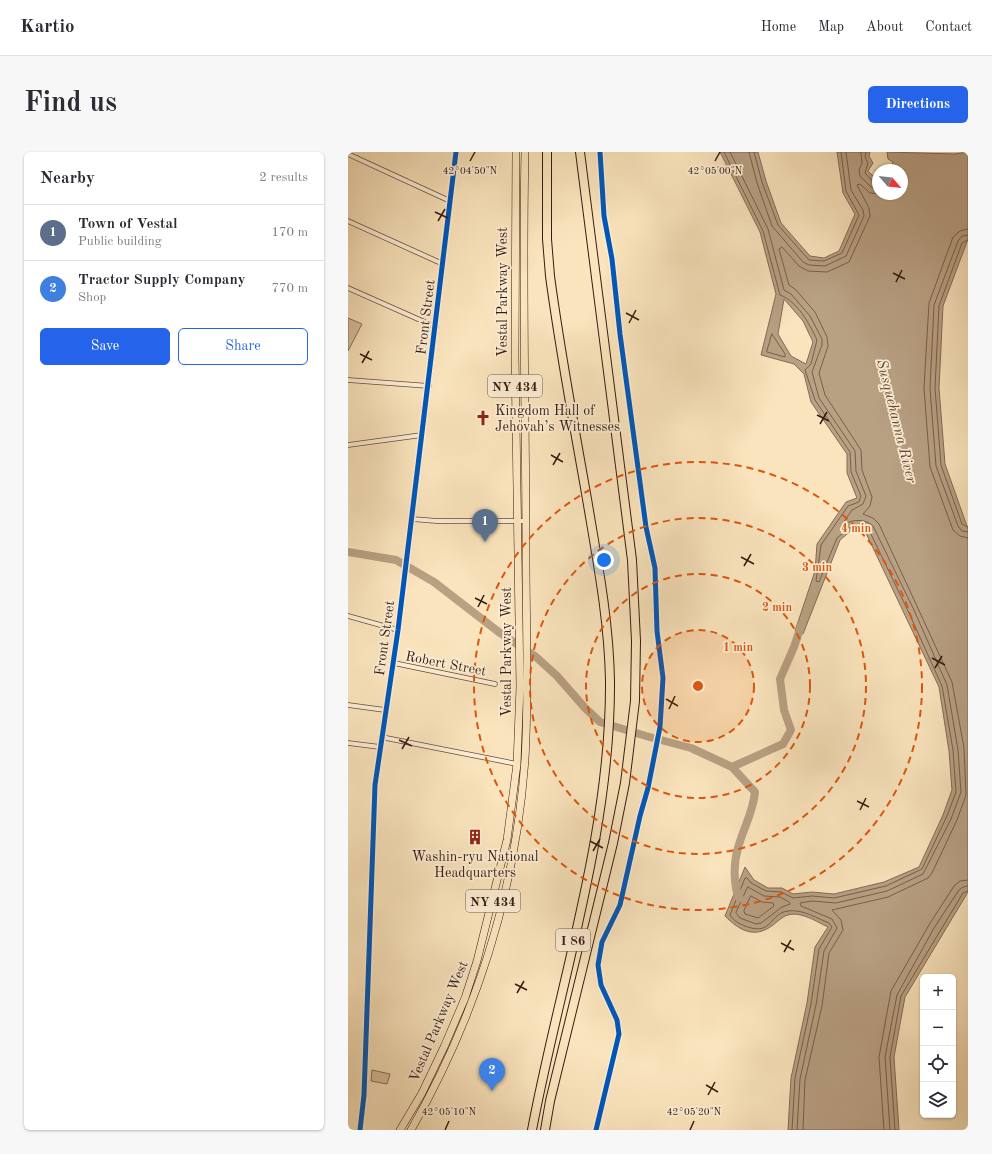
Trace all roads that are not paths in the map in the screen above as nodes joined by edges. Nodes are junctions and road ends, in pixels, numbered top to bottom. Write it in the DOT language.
graph roads {
  1 [pos="456,152"];
  2 [pos="516,152"];
  3 [pos="525,152"];
  4 [pos="548,152"];
  5 [pos="580,152"];
  6 [pos="348,154"];
  7 [pos="450,201"];
  8 [pos="348,221"];
  9 [pos="443,264"];
  10 [pos="348,288"];
  11 [pos="436,327"];
  12 [pos="348,380"];
  13 [pos="429,386"];
  14 [pos="422,435"];
  15 [pos="348,444"];
  16 [pos="412,519"];
  17 [pos="526,521"];
  18 [pos="517,522"];
  19 [pos="348,616"];
  20 [pos="398,630"];
  21 [pos="394,663"];
  22 [pos="495,684"];
  23 [pos="348,705"];
  24 [pos="385,710"];
  25 [pos="381,737"];
  26 [pos="348,743"];
  27 [pos="380,748"];
  28 [pos="517,764"];
  29 [pos="409,1113"];
  30 [pos="360,1130"];
  31 [pos="396,1130"];
  32 [pos="400,1130"];
  33 [pos="412,1130"];
  34 [pos="532,1130"];
  35 [pos="545,1130"];
  1 -- 7 [label="street, Front Street"];
  2 -- 18 [label="main road, Vestal Parkway West / NY 434"];
  3 -- 17 [label="main road, Vestal Parkway West / NY 434"];
  4 -- 34 [label="highway, I 86"];
  5 -- 35 [label="highway, I 86"];
  6 -- 7 [label="street"];
  7 -- 9 [label="street, Front Street"];
  8 -- 9 [label="street"];
  9 -- 11 [label="street, Front Street"];
  10 -- 11 [label="street"];
  11 -- 13 [label="street, Front Street"];
  12 -- 13 [label="street"];
  13 -- 14 [label="street, Front Street"];
  14 -- 15 [label="street"];
  14 -- 16 [label="street, Front Street"];
  16 -- 18 [label="street"];
  16 -- 20 [label="street, Front Street"];
  17 -- 18 [label="street"];
  17 -- 33 [label="main road, Vestal Parkway West / NY 434"];
  18 -- 28 [label="main road, Vestal Parkway West / NY 434"];
  19 -- 20 [label="street"];
  20 -- 21 [label="street, Front Street"];
  21 -- 22 [label="street, Robert Street"];
  21 -- 24 [label="street, Front Street"];
  23 -- 24 [label="street"];
  24 -- 25 [label="street, Front Street"];
  25 -- 27 [label="street, Front Street"];
  25 -- 28 [label="street"];
  26 -- 27 [label="street"];
  27 -- 30 [label="street, Front Street"];
  28 -- 29 [label="main road, Vestal Parkway West / NY 434"];
  29 -- 31 [label="street"];
  29 -- 32 [label="main road, Vestal Parkway West / NY 434"];
}
